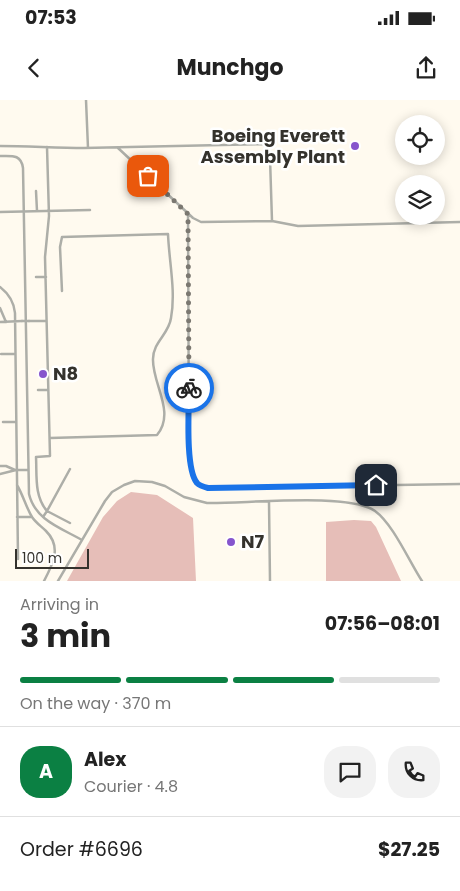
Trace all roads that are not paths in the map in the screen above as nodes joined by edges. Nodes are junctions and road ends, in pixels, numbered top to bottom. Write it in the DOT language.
graph roads {
  1 [pos="86,100"];
  2 [pos="0,146"];
  3 [pos="47,147"];
  4 [pos="88,148"];
  5 [pos="118,148"];
  6 [pos="0,156"];
  7 [pos="36,191"];
  8 [pos="90,210"];
  9 [pos="24,211"];
  10 [pos="36,211"];
  11 [pos="48,211"];
  12 [pos="0,212"];
  13 [pos="188,214"];
  14 [pos="272,221"];
  15 [pos="460,222"];
  16 [pos="46,277"];
  17 [pos="36,278"];
  18 [pos="0,288"];
  19 [pos="62,291"];
  20 [pos="0,308"];
  21 [pos="46,321"];
  22 [pos="0,322"];
  23 [pos="6,322"];
  24 [pos="15,322"];
  25 [pos="1,354"];
  26 [pos="15,354"];
  27 [pos="38,390"];
  28 [pos="48,390"];
  29 [pos="3,422"];
  30 [pos="16,422"];
  31 [pos="50,438"];
  32 [pos="0,466"];
  33 [pos="70,469"];
  34 [pos="16,470"];
  35 [pos="28,470"];
  36 [pos="0,474"];
  37 [pos="17,484"];
  38 [pos="460,484"];
  39 [pos="269,502"];
  40 [pos="47,510"];
  41 [pos="17,516"];
  42 [pos="32,517"];
  43 [pos="43,518"];
  44 [pos="70,523"];
  45 [pos="82,540"];
  46 [pos="18,560"];
  47 [pos="44,581"];
  48 [pos="58,581"];
  49 [pos="270,581"];
  50 [pos="422,581"];
  1 -- 4 [label="lane"];
  2 -- 3 [label="lane"];
  3 -- 4 [label="lane"];
  3 -- 11 [label="lane"];
  4 -- 5 [label="lane"];
  5 -- 13 [label="lane"];
  5 -- 14 [label="lane"];
  6 -- 9 [label="lane"];
  7 -- 10 [label="lane"];
  8 -- 11 [label="lane"];
  9 -- 10 [label="lane"];
  9 -- 12 [label="lane"];
  9 -- 35 [label="lane"];
  10 -- 11 [label="lane"];
  11 -- 16 [label="lane"];
  13 -- 14 [label="lane"];
  13 -- 38 [label="lane"];
  14 -- 15 [label="lane"];
  16 -- 17 [label="lane"];
  16 -- 21 [label="lane"];
  18 -- 24 [label="lane"];
  19 -- 31 [label="lane"];
  20 -- 23 [label="lane"];
  21 -- 24 [label="lane, bridge"];
  21 -- 28 [label="lane"];
  22 -- 23 [label="lane"];
  23 -- 24 [label="lane"];
  24 -- 26 [label="lane"];
  25 -- 26 [label="lane"];
  26 -- 30 [label="lane"];
  27 -- 28 [label="lane"];
  28 -- 31 [label="lane"];
  29 -- 30 [label="lane"];
  30 -- 34 [label="lane"];
  31 -- 40 [label="lane"];
  32 -- 34 [label="lane"];
  33 -- 40 [label="lane"];
  34 -- 35 [label="lane"];
  34 -- 36 [label="lane"];
  34 -- 37 [label="lane"];
  35 -- 43 [label="lane"];
  37 -- 41 [label="lane"];
  37 -- 42 [label="lane"];
  39 -- 45 [label="lane"];
  39 -- 49 [label="lane"];
  39 -- 50 [label="lane"];
  40 -- 43 [label="lane"];
  40 -- 44 [label="lane"];
  41 -- 42 [label="lane"];
  41 -- 46 [label="lane"];
  42 -- 47 [label="lane"];
  43 -- 45 [label="lane"];
  45 -- 48 [label="lane"];
}
